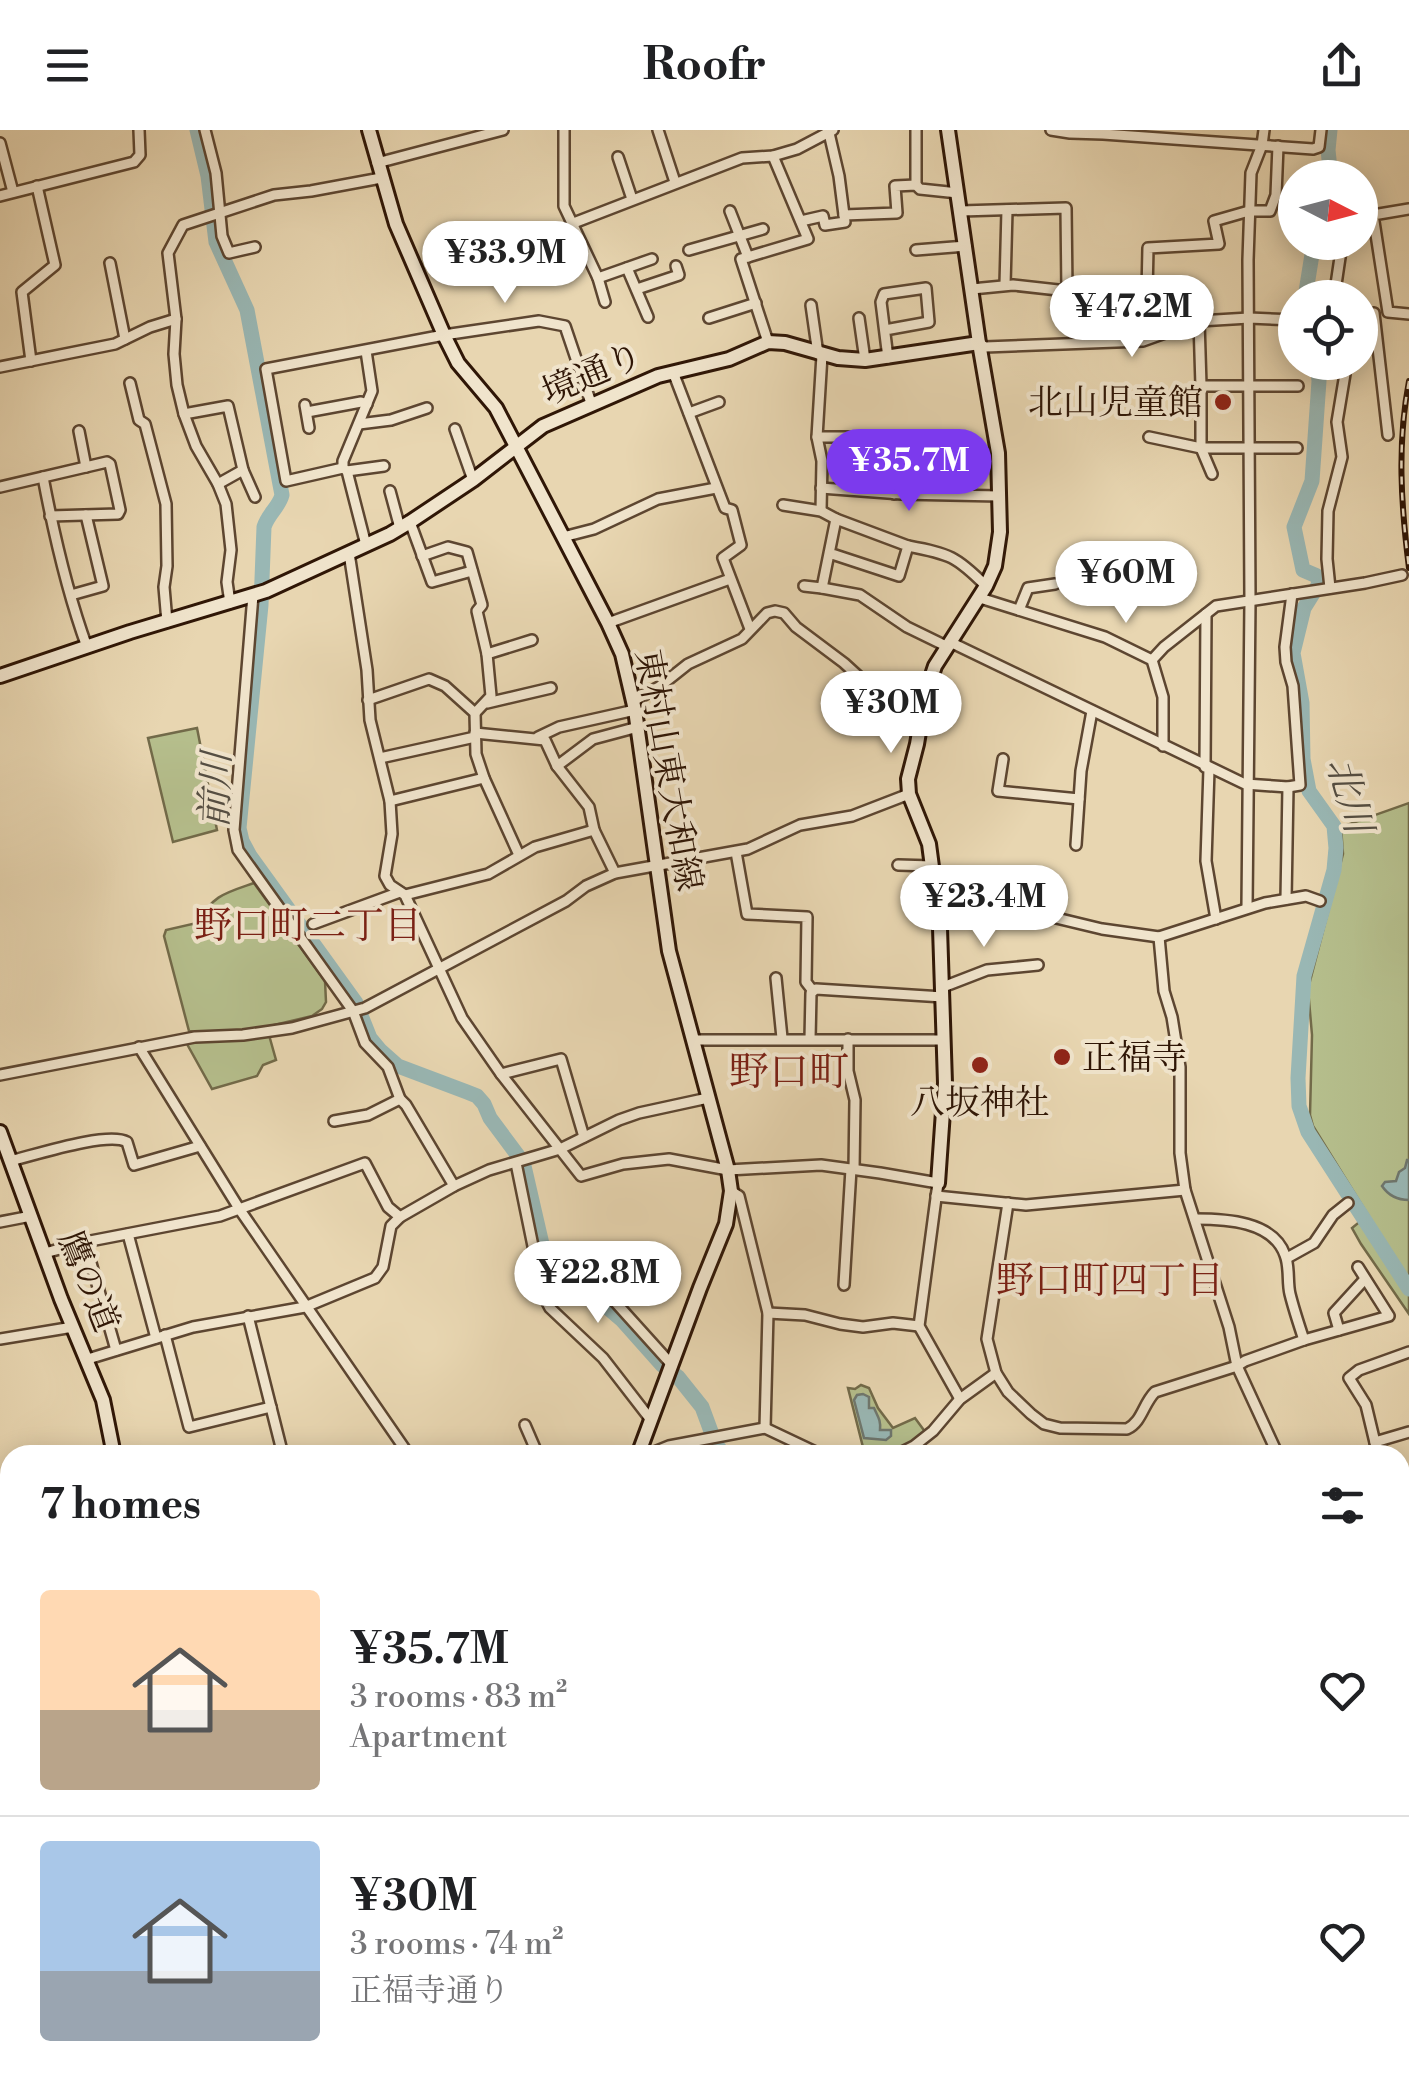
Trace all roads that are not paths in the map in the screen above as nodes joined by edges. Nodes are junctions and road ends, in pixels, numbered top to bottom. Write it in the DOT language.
graph roads {
  1 [pos="139,130"];
  2 [pos="205,130"];
  3 [pos="370,130"];
  4 [pos="502,130"];
  5 [pos="564,130"];
  6 [pos="658,130"];
  7 [pos="916,130"];
  8 [pos="948,130"];
  9 [pos="1051,130"];
  10 [pos="1264,130"];
  11 [pos="1321,130"];
  12 [pos="831,132"];
  13 [pos="0,143"];
  14 [pos="1262,145"];
  15 [pos="1278,146"];
  16 [pos="618,156"];
  17 [pos="772,156"];
  18 [pos="378,163"];
  19 [pos="381,178"];
  20 [pos="676,182"];
  21 [pos="37,186"];
  22 [pos="916,186"];
  23 [pos="13,192"];
  24 [pos="958,193"];
  25 [pos="0,196"];
  26 [pos="632,199"];
  27 [pos="1409,209"];
  28 [pos="1008,210"];
  29 [pos="730,211"];
  30 [pos="961,211"];
  31 [pos="1249,211"];
  32 [pos="214,214"];
  33 [pos="844,215"];
  34 [pos="801,221"];
  35 [pos="571,224"];
  36 [pos="763,230"];
  37 [pos="740,237"];
  38 [pos="966,246"];
  39 [pos="255,247"];
  40 [pos="689,250"];
  41 [pos="916,250"];
  42 [pos="748,257"];
  43 [pos="652,259"];
  44 [pos="110,264"];
  45 [pos="676,266"];
  46 [pos="627,268"];
  47 [pos="598,278"];
  48 [pos="1005,285"];
  49 [pos="972,289"];
  50 [pos="637,290"];
  51 [pos="1066,292"];
  52 [pos="605,302"];
  53 [pos="756,304"];
  54 [pos="811,305"];
  55 [pos="1378,312"];
  56 [pos="1388,312"];
  57 [pos="1409,314"];
  58 [pos="648,317"];
  59 [pos="710,318"];
  60 [pos="860,318"];
  61 [pos="1249,318"];
  62 [pos="176,319"];
  63 [pos="1278,319"];
  64 [pos="1199,320"];
  65 [pos="885,330"];
  66 [pos="444,335"];
  67 [pos="125,339"];
  68 [pos="768,342"];
  69 [pos="979,344"];
  70 [pos="1378,347"];
  71 [pos="366,351"];
  72 [pos="820,354"];
  73 [pos="888,358"];
  74 [pos="865,360"];
  75 [pos="31,361"];
  76 [pos="0,367"];
  77 [pos="673,372"];
  78 [pos="1344,380"];
  79 [pos="130,383"];
  80 [pos="1201,386"];
  81 [pos="1250,386"];
  82 [pos="1298,386"];
  83 [pos="719,402"];
  84 [pos="367,404"];
  85 [pos="591,404"];
  86 [pos="427,408"];
  87 [pos="689,413"];
  88 [pos="184,414"];
  89 [pos="359,424"];
  90 [pos="309,428"];
  91 [pos="455,429"];
  92 [pos="79,431"];
  93 [pos="1388,435"];
  94 [pos="817,437"];
  95 [pos="1149,437"];
  96 [pos="848,438"];
  97 [pos="516,445"];
  98 [pos="1201,448"];
  99 [pos="1297,448"];
  100 [pos="1250,449"];
  101 [pos="868,460"];
  102 [pos="384,466"];
  103 [pos="86,467"];
  104 [pos="243,470"];
  105 [pos="345,470"];
  106 [pos="1212,474"];
  107 [pos="43,478"];
  108 [pos="473,480"];
  109 [pos="218,484"];
  110 [pos="0,486"];
  111 [pos="716,488"];
  112 [pos="822,488"];
  113 [pos="390,491"];
  114 [pos="894,494"];
  115 [pos="999,496"];
  116 [pos="254,497"];
  117 [pos="783,505"];
  118 [pos="821,511"];
  119 [pos="86,515"];
  120 [pos="50,516"];
  121 [pos="836,519"];
  122 [pos="405,525"];
  123 [pos="563,537"];
  124 [pos="366,545"];
  125 [pos="908,546"];
  126 [pos="349,553"];
  127 [pos="829,553"];
  128 [pos="422,556"];
  129 [pos="472,571"];
  130 [pos="1402,574"];
  131 [pos="899,576"];
  132 [pos="730,580"];
  133 [pos="912,580"];
  134 [pos="1055,584"];
  135 [pos="804,586"];
  136 [pos="822,588"];
  137 [pos="1326,589"];
  138 [pos="983,592"];
  139 [pos="1296,593"];
  140 [pos="71,594"];
  141 [pos="259,594"];
  142 [pos="1250,600"];
  143 [pos="230,603"];
  144 [pos="1019,610"];
  145 [pos="1206,614"];
  146 [pos="167,622"];
  147 [pos="608,623"];
  148 [pos="750,629"];
  149 [pos="532,640"];
  150 [pos="948,644"];
  151 [pos="87,647"];
  152 [pos="487,654"];
  153 [pos="1152,660"];
  154 [pos="0,676"];
  155 [pos="551,688"];
  156 [pos="368,700"];
  157 [pos="488,702"];
  158 [pos="634,706"];
  159 [pos="1092,711"];
  160 [pos="475,714"];
  161 [pos="638,727"];
  162 [pos="920,727"];
  163 [pos="475,735"];
  164 [pos="536,738"];
  165 [pos="1162,746"];
  166 [pos="380,758"];
  167 [pos="1003,759"];
  168 [pos="557,766"];
  169 [pos="1207,768"];
  170 [pos="484,778"];
  171 [pos="1248,785"];
  172 [pos="1288,787"];
  173 [pos="909,794"];
  174 [pos="1079,799"];
  175 [pos="390,801"];
  176 [pos="594,830"];
  177 [pos="1076,845"];
  178 [pos="736,852"];
  179 [pos="518,855"];
  180 [pos="658,865"];
  181 [pos="898,866"];
  182 [pos="932,866"];
  183 [pos="615,873"];
  184 [pos="936,889"];
  185 [pos="402,894"];
  186 [pos="1286,899"];
  187 [pos="1320,901"];
  188 [pos="1248,908"];
  189 [pos="1216,918"];
  190 [pos="314,924"];
  191 [pos="1159,936"];
  192 [pos="1038,965"];
  193 [pos="440,967"];
  194 [pos="776,978"];
  195 [pos="813,991"];
  196 [pos="943,992"];
  197 [pos="358,1010"];
  198 [pos="782,1038"];
  199 [pos="848,1039"];
  200 [pos="693,1040"];
  201 [pos="810,1040"];
  202 [pos="944,1040"];
  203 [pos="139,1047"];
  204 [pos="501,1074"];
  205 [pos="0,1075"];
  206 [pos="708,1098"];
  207 [pos="400,1099"];
  208 [pos="334,1120"];
  209 [pos="0,1132"];
  210 [pos="584,1137"];
  211 [pos="200,1146"];
  212 [pos="560,1149"];
  213 [pos="10,1160"];
  214 [pos="520,1162"];
  215 [pos="852,1169"];
  216 [pos="728,1170"];
  217 [pos="454,1186"];
  218 [pos="937,1189"];
  219 [pos="731,1190"];
  220 [pos="1185,1190"];
  221 [pos="1008,1203"];
  222 [pos="1348,1203"];
  223 [pos="240,1210"];
  224 [pos="31,1216"];
  225 [pos="400,1217"];
  226 [pos="1195,1219"];
  227 [pos="0,1222"];
  228 [pos="128,1234"];
  229 [pos="85,1242"];
  230 [pos="44,1253"];
  231 [pos="1287,1258"];
  232 [pos="1358,1268"];
  233 [pos="1365,1278"];
  234 [pos="844,1285"];
  235 [pos="608,1294"];
  236 [pos="304,1307"];
  237 [pos="768,1313"];
  238 [pos="248,1316"];
  239 [pos="919,1326"];
  240 [pos="73,1327"];
  241 [pos="1339,1330"];
  242 [pos="160,1337"];
  243 [pos="0,1339"];
  244 [pos="1304,1340"];
  245 [pos="116,1350"];
  246 [pos="1409,1352"];
  247 [pos="88,1358"];
  248 [pos="1237,1366"];
  249 [pos="670,1370"];
  250 [pos="996,1373"];
  251 [pos="960,1399"];
  252 [pos="271,1407"];
  253 [pos="651,1420"];
  254 [pos="525,1425"];
  255 [pos="765,1428"];
  256 [pos="1409,1432"];
  257 [pos="1375,1442"];
  258 [pos="112,1445"];
  259 [pos="280,1445"];
  260 [pos="402,1445"];
  261 [pos="534,1445"];
  262 [pos="642,1445"];
  263 [pos="674,1445"];
  264 [pos="801,1445"];
  265 [pos="915,1445"];
  266 [pos="1273,1445"];
  267 [pos="1376,1445"];
  1 -- 21 [label="street"];
  2 -- 32 [label="street"];
  3 -- 18 [label="street, 東村山東大和線"];
  4 -- 18 [label="street"];
  5 -- 35 [label="street"];
  6 -- 20 [label="street"];
  7 -- 22 [label="street"];
  8 -- 24 [label="street"];
  9 -- 14 [label="street"];
  10 -- 14 [label="street"];
  11 -- 15 [label="street"];
  12 -- 17 [label="street"];
  12 -- 33 [label="street"];
  13 -- 23 [label="street"];
  14 -- 15 [label="street"];
  14 -- 31 [label="street"];
  15 -- 31 [label="street"];
  16 -- 26 [label="street"];
  17 -- 20 [label="street"];
  17 -- 34 [label="street"];
  18 -- 19 [label="street, 東村山東大和線"];
  19 -- 32 [label="street"];
  19 -- 66 [label="street, 東村山東大和線"];
  20 -- 26 [label="street"];
  21 -- 23 [label="street"];
  21 -- 75 [label="street"];
  22 -- 24 [label="street"];
  22 -- 33 [label="street"];
  23 -- 25 [label="street"];
  24 -- 30 [label="street"];
  26 -- 35 [label="street"];
  27 -- 56 [label="street"];
  28 -- 30 [label="street"];
  28 -- 48 [label="street"];
  28 -- 51 [label="street"];
  29 -- 37 [label="street"];
  30 -- 38 [label="street"];
  31 -- 51 [label="street"];
  31 -- 61 [label="street"];
  32 -- 39 [label="street"];
  32 -- 62 [label="street"];
  33 -- 34 [label="street"];
  34 -- 42 [label="street"];
  35 -- 47 [label="street"];
  36 -- 37 [label="street"];
  37 -- 40 [label="street"];
  37 -- 42 [label="street"];
  38 -- 41 [label="street"];
  38 -- 49 [label="street"];
  42 -- 53 [label="street"];
  43 -- 46 [label="street"];
  44 -- 67 [label="street"];
  45 -- 50 [label="street"];
  46 -- 47 [label="street"];
  46 -- 50 [label="street"];
  47 -- 52 [label="street"];
  48 -- 49 [label="street"];
  48 -- 51 [label="street"];
  49 -- 69 [label="street"];
  50 -- 58 [label="street"];
  53 -- 59 [label="street"];
  53 -- 68 [label="street"];
  54 -- 72 [label="street"];
  55 -- 56 [label="street"];
  56 -- 57 [label="street"];
  60 -- 74 [label="street"];
  61 -- 63 [label="street"];
  61 -- 64 [label="street"];
  61 -- 81 [label="street"];
  62 -- 67 [label="street"];
  62 -- 88 [label="street"];
  64 -- 69 [label="street"];
  64 -- 80 [label="street"];
  65 -- 65 [label="street"];
  65 -- 73 [label="street"];
  66 -- 71 [label="street"];
  66 -- 85 [label="street"];
  66 -- 97 [label="street, 東村山東大和線"];
  67 -- 75 [label="street"];
  68 -- 72 [label="street"];
  68 -- 77 [label="street, 境通り"];
  69 -- 73 [label="street"];
  69 -- 115 [label="street"];
  70 -- 93 [label="street"];
  71 -- 84 [label="street"];
  71 -- 105 [label="street"];
  72 -- 74 [label="street"];
  72 -- 94 [label="street"];
  73 -- 74 [label="street"];
  75 -- 76 [label="street"];
  77 -- 85 [label="street, 境通り"];
  77 -- 87 [label="street"];
  78 -- 137 [label="street"];
  79 -- 146 [label="street"];
  80 -- 81 [label="street"];
  80 -- 98 [label="street"];
  81 -- 82 [label="street"];
  81 -- 100 [label="street"];
  83 -- 87 [label="street"];
  84 -- 89 [label="street"];
  84 -- 90 [label="street"];
  85 -- 97 [label="street, 境通り"];
  86 -- 89 [label="street"];
  87 -- 111 [label="street"];
  88 -- 104 [label="street"];
  88 -- 109 [label="street"];
  89 -- 105 [label="street"];
  91 -- 108 [label="street"];
  92 -- 103 [label="street"];
  94 -- 96 [label="street"];
  94 -- 112 [label="street"];
  95 -- 98 [label="street"];
  97 -- 108 [label="street, 境通り"];
  97 -- 123 [label="street, 東村山東大和線"];
  98 -- 100 [label="street"];
  98 -- 106 [label="street"];
  99 -- 100 [label="street"];
  100 -- 142 [label="street"];
  101 -- 114 [label="street"];
  102 -- 105 [label="street"];
  103 -- 107 [label="street"];
  103 -- 119 [label="street"];
  104 -- 109 [label="street"];
  104 -- 116 [label="street"];
  105 -- 124 [label="street"];
  107 -- 110 [label="street"];
  107 -- 120 [label="street"];
  108 -- 122 [label="street, 境通り"];
  109 -- 143 [label="street"];
  111 -- 123 [label="street"];
  111 -- 132 [label="street"];
  112 -- 114 [label="street"];
  112 -- 118 [label="street"];
  113 -- 122 [label="street"];
  114 -- 115 [label="street"];
  115 -- 138 [label="street"];
  117 -- 118 [label="street"];
  118 -- 121 [label="street"];
  119 -- 120 [label="street"];
  119 -- 140 [label="street"];
  120 -- 140 [label="street"];
  121 -- 125 [label="street"];
  121 -- 127 [label="street"];
  122 -- 124 [label="street, 境通り"];
  122 -- 128 [label="street"];
  123 -- 147 [label="street, 東村山東大和線"];
  124 -- 126 [label="street, 境通り"];
  125 -- 131 [label="street"];
  125 -- 138 [label="street"];
  126 -- 141 [label="street, 境通り"];
  126 -- 156 [label="street"];
  127 -- 131 [label="street"];
  127 -- 136 [label="street"];
  128 -- 129 [label="street"];
  128 -- 129 [label="street"];
  129 -- 152 [label="street"];
  130 -- 137 [label="street"];
  131 -- 133 [label="street"];
  132 -- 147 [label="street"];
  132 -- 148 [label="street"];
  134 -- 144 [label="street"];
  135 -- 136 [label="street"];
  136 -- 150 [label="street"];
  137 -- 139 [label="street"];
  138 -- 144 [label="street"];
  138 -- 150 [label="street"];
  139 -- 142 [label="street"];
  139 -- 172 [label="street"];
  140 -- 151 [label="street"];
  141 -- 143 [label="street, 境通り"];
  141 -- 197 [label="street"];
  142 -- 145 [label="street"];
  142 -- 171 [label="street"];
  143 -- 146 [label="street, 境通り"];
  144 -- 153 [label="street"];
  145 -- 153 [label="street"];
  145 -- 169 [label="street"];
  146 -- 151 [label="street, 境通り"];
  147 -- 158 [label="street, 東村山東大和線"];
  148 -- 158 [label="street"];
  148 -- 162 [label="street"];
  149 -- 152 [label="street"];
  150 -- 159 [label="street"];
  150 -- 162 [label="street"];
  151 -- 154 [label="street, 境通り"];
  152 -- 157 [label="street"];
  153 -- 165 [label="street"];
  155 -- 157 [label="street"];
  156 -- 160 [label="street"];
  156 -- 166 [label="street"];
  157 -- 160 [label="street"];
  158 -- 161 [label="street, 東村山東大和線"];
  158 -- 164 [label="street"];
  159 -- 165 [label="street"];
  159 -- 174 [label="street"];
  160 -- 163 [label="street"];
  161 -- 168 [label="street"];
  161 -- 180 [label="street, 東村山東大和線"];
  162 -- 173 [label="street"];
  163 -- 164 [label="street"];
  163 -- 166 [label="street"];
  163 -- 170 [label="street"];
  164 -- 168 [label="street"];
  165 -- 169 [label="street"];
  166 -- 175 [label="street"];
  167 -- 174 [label="street"];
  168 -- 176 [label="street"];
  169 -- 171 [label="street"];
  169 -- 189 [label="street"];
  170 -- 175 [label="street"];
  170 -- 179 [label="street"];
  171 -- 172 [label="street"];
  171 -- 188 [label="street"];
  172 -- 186 [label="street"];
  173 -- 178 [label="street"];
  173 -- 182 [label="street"];
  174 -- 177 [label="street"];
  175 -- 185 [label="street"];
  176 -- 179 [label="street"];
  176 -- 183 [label="street"];
  178 -- 180 [label="street"];
  178 -- 195 [label="street"];
  179 -- 185 [label="street"];
  180 -- 183 [label="street"];
  180 -- 200 [label="street, 東村山東大和線"];
  181 -- 182 [label="street"];
  182 -- 184 [label="street"];
  183 -- 193 [label="street"];
  184 -- 191 [label="street"];
  184 -- 196 [label="street"];
  185 -- 190 [label="street"];
  185 -- 193 [label="street"];
  186 -- 187 [label="street"];
  186 -- 188 [label="street"];
  188 -- 189 [label="street"];
  189 -- 191 [label="street"];
  191 -- 220 [label="street"];
  192 -- 196 [label="street"];
  193 -- 197 [label="street"];
  193 -- 204 [label="street"];
  194 -- 198 [label="street"];
  195 -- 196 [label="street"];
  195 -- 201 [label="street"];
  196 -- 202 [label="street"];
  197 -- 203 [label="street"];
  197 -- 207 [label="street"];
  198 -- 200 [label="street"];
  198 -- 201 [label="street"];
  199 -- 201 [label="street"];
  199 -- 202 [label="street"];
  199 -- 215 [label="street"];
  200 -- 206 [label="street, 東村山東大和線"];
  202 -- 218 [label="street"];
  203 -- 205 [label="street"];
  203 -- 211 [label="street"];
  204 -- 210 [label="street"];
  204 -- 212 [label="street"];
  206 -- 210 [label="street"];
  206 -- 216 [label="street, 東村山東大和線"];
  207 -- 208 [label="street"];
  207 -- 217 [label="street"];
  209 -- 213 [label="street, 鷹の道"];
  210 -- 212 [label="street"];
  211 -- 213 [label="street"];
  211 -- 223 [label="street"];
  212 -- 214 [label="street"];
  212 -- 216 [label="street"];
  213 -- 224 [label="street, 鷹の道"];
  214 -- 217 [label="street"];
  214 -- 253 [label="street"];
  215 -- 216 [label="street"];
  215 -- 218 [label="street"];
  215 -- 234 [label="street"];
  216 -- 219 [label="street, 東村山東大和線"];
  217 -- 225 [label="street"];
  218 -- 221 [label="street"];
  218 -- 239 [label="street"];
  219 -- 237 [label="street"];
  219 -- 249 [label="street, 東村山東大和線"];
  220 -- 221 [label="street"];
  220 -- 226 [label="street"];
  221 -- 250 [label="street"];
  222 -- 231 [label="street"];
  223 -- 225 [label="street"];
  223 -- 228 [label="street"];
  223 -- 236 [label="street"];
  224 -- 227 [label="street"];
  224 -- 230 [label="street, 鷹の道"];
  225 -- 236 [label="street"];
  226 -- 231 [label="street"];
  226 -- 248 [label="street"];
  228 -- 229 [label="street"];
  228 -- 242 [label="street"];
  229 -- 230 [label="street"];
  229 -- 245 [label="street"];
  230 -- 240 [label="street, 鷹の道"];
  231 -- 244 [label="street"];
  232 -- 233 [label="street"];
  233 -- 241 [label="street"];
  233 -- 241 [label="street"];
  235 -- 249 [label="street"];
  236 -- 238 [label="street"];
  236 -- 260 [label="street"];
  237 -- 239 [label="street"];
  237 -- 255 [label="street"];
  238 -- 242 [label="street"];
  238 -- 252 [label="street"];
  239 -- 251 [label="street"];
  240 -- 243 [label="street"];
  240 -- 247 [label="street, 鷹の道"];
  241 -- 244 [label="street"];
  242 -- 245 [label="street"];
  242 -- 252 [label="street"];
  244 -- 248 [label="street"];
  245 -- 247 [label="street"];
  246 -- 257 [label="street"];
  247 -- 258 [label="street, 鷹の道"];
  248 -- 250 [label="street"];
  248 -- 266 [label="street"];
  249 -- 253 [label="street, 東村山東大和線"];
  250 -- 251 [label="street"];
  251 -- 265 [label="street"];
  252 -- 259 [label="street"];
  253 -- 262 [label="street, 東村山東大和線"];
  254 -- 261 [label="street"];
  255 -- 263 [label="street"];
  255 -- 264 [label="street"];
  256 -- 257 [label="street"];
  257 -- 267 [label="street"];
}
